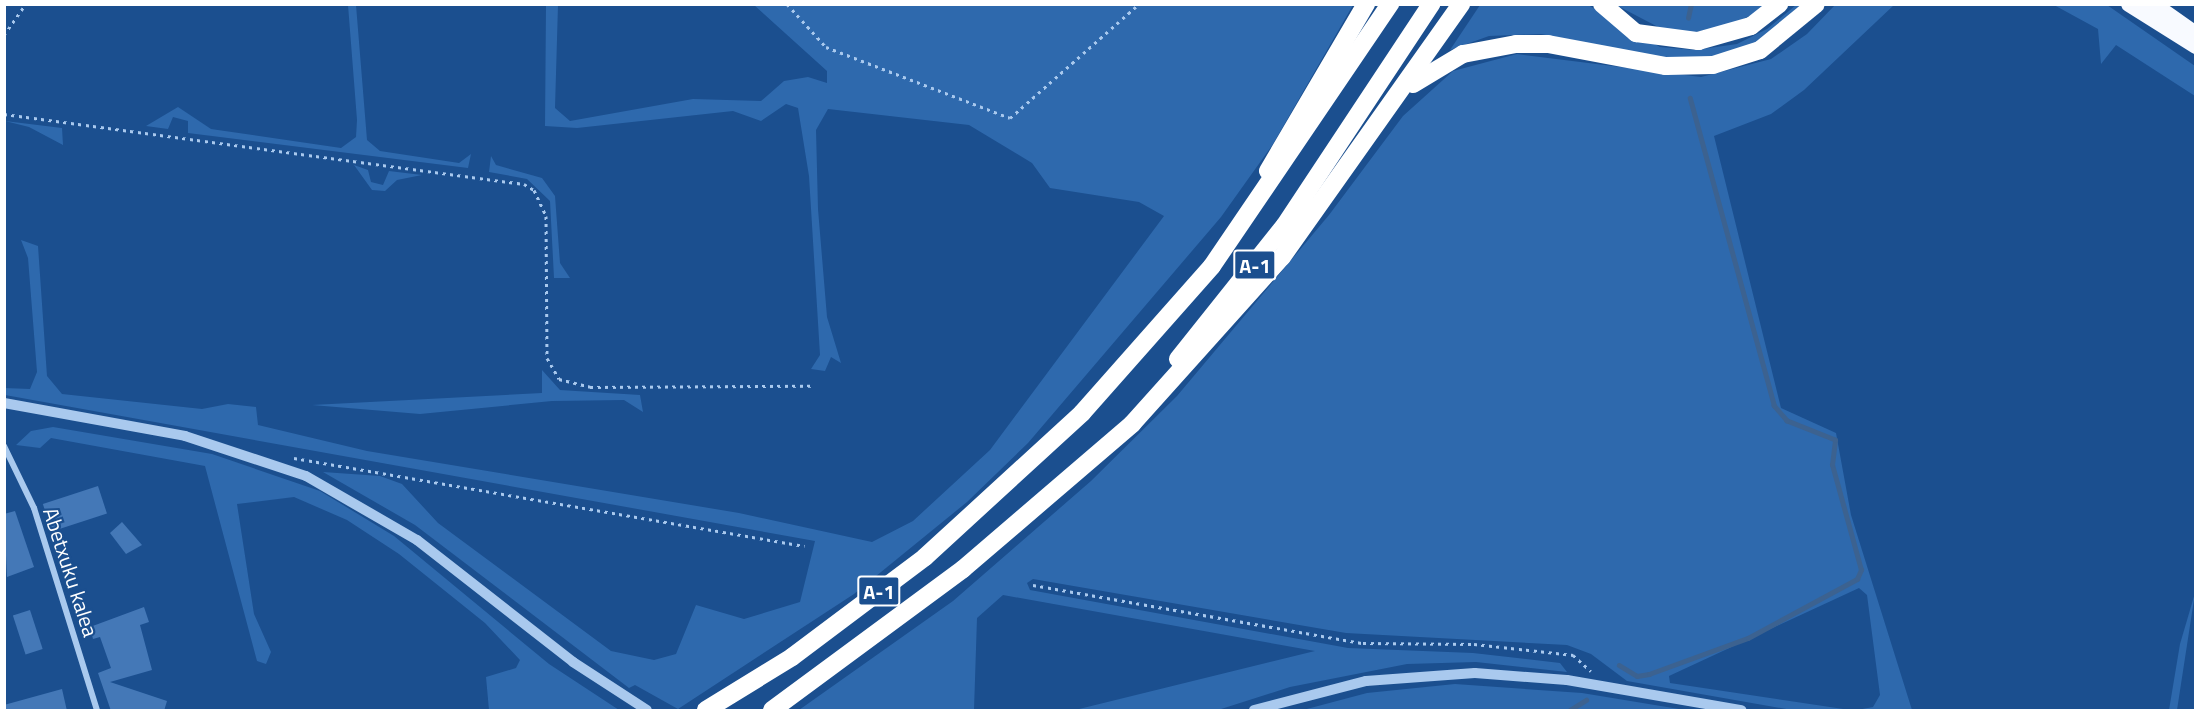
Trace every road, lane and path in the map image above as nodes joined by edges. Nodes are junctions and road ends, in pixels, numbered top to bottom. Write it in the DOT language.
graph roads {
  1 [pos="26,4"];
  2 [pos="788,4"];
  3 [pos="1139,4"];
  4 [pos="1366,4"];
  5 [pos="1390,4"];
  6 [pos="1431,4"];
  7 [pos="1461,4"];
  8 [pos="1602,4"];
  9 [pos="1779,4"];
  10 [pos="1816,4"];
  11 [pos="2129,4"];
  12 [pos="2153,4"];
  13 [pos="2196,34"];
  14 [pos="4,35"];
  15 [pos="2196,46"];
  16 [pos="1404,90"];
  17 [pos="4,114"];
  18 [pos="1212,266"];
  19 [pos="812,386"];
  20 [pos="4,403"];
  21 [pos="4,446"];
  22 [pos="288,458"];
  23 [pos="1044,498"];
  24 [pos="804,546"];
  25 [pos="1033,585"];
  26 [pos="1607,686"];
  27 [pos="97,711"];
  28 [pos="647,711"];
  29 [pos="706,711"];
  30 [pos="772,711"];
  31 [pos="1254,711"];
  32 [pos="1741,711"];
  1 -- 14 [label="path"];
  2 -- 3 [label="path"];
  4 -- 18 [label="highway"];
  5 -- 18 [label="highway, A-1"];
  6 -- 23 [label="highway, A-1"];
  7 -- 16 [label="highway"];
  8 -- 9 [label="highway"];
  10 -- 16 [label="highway"];
  11 -- 15 [label="highway"];
  12 -- 13 [label="highway"];
  16 -- 23 [label="highway"];
  17 -- 19 [label="path"];
  18 -- 29 [label="highway, A-1"];
  20 -- 28 [label="street"];
  21 -- 27 [label="street, Abetxuku kalea"];
  22 -- 24 [label="path"];
  23 -- 30 [label="highway, A-1"];
  25 -- 26 [label="path"];
  26 -- 31 [label="street"];
  26 -- 32 [label="street"];
}
